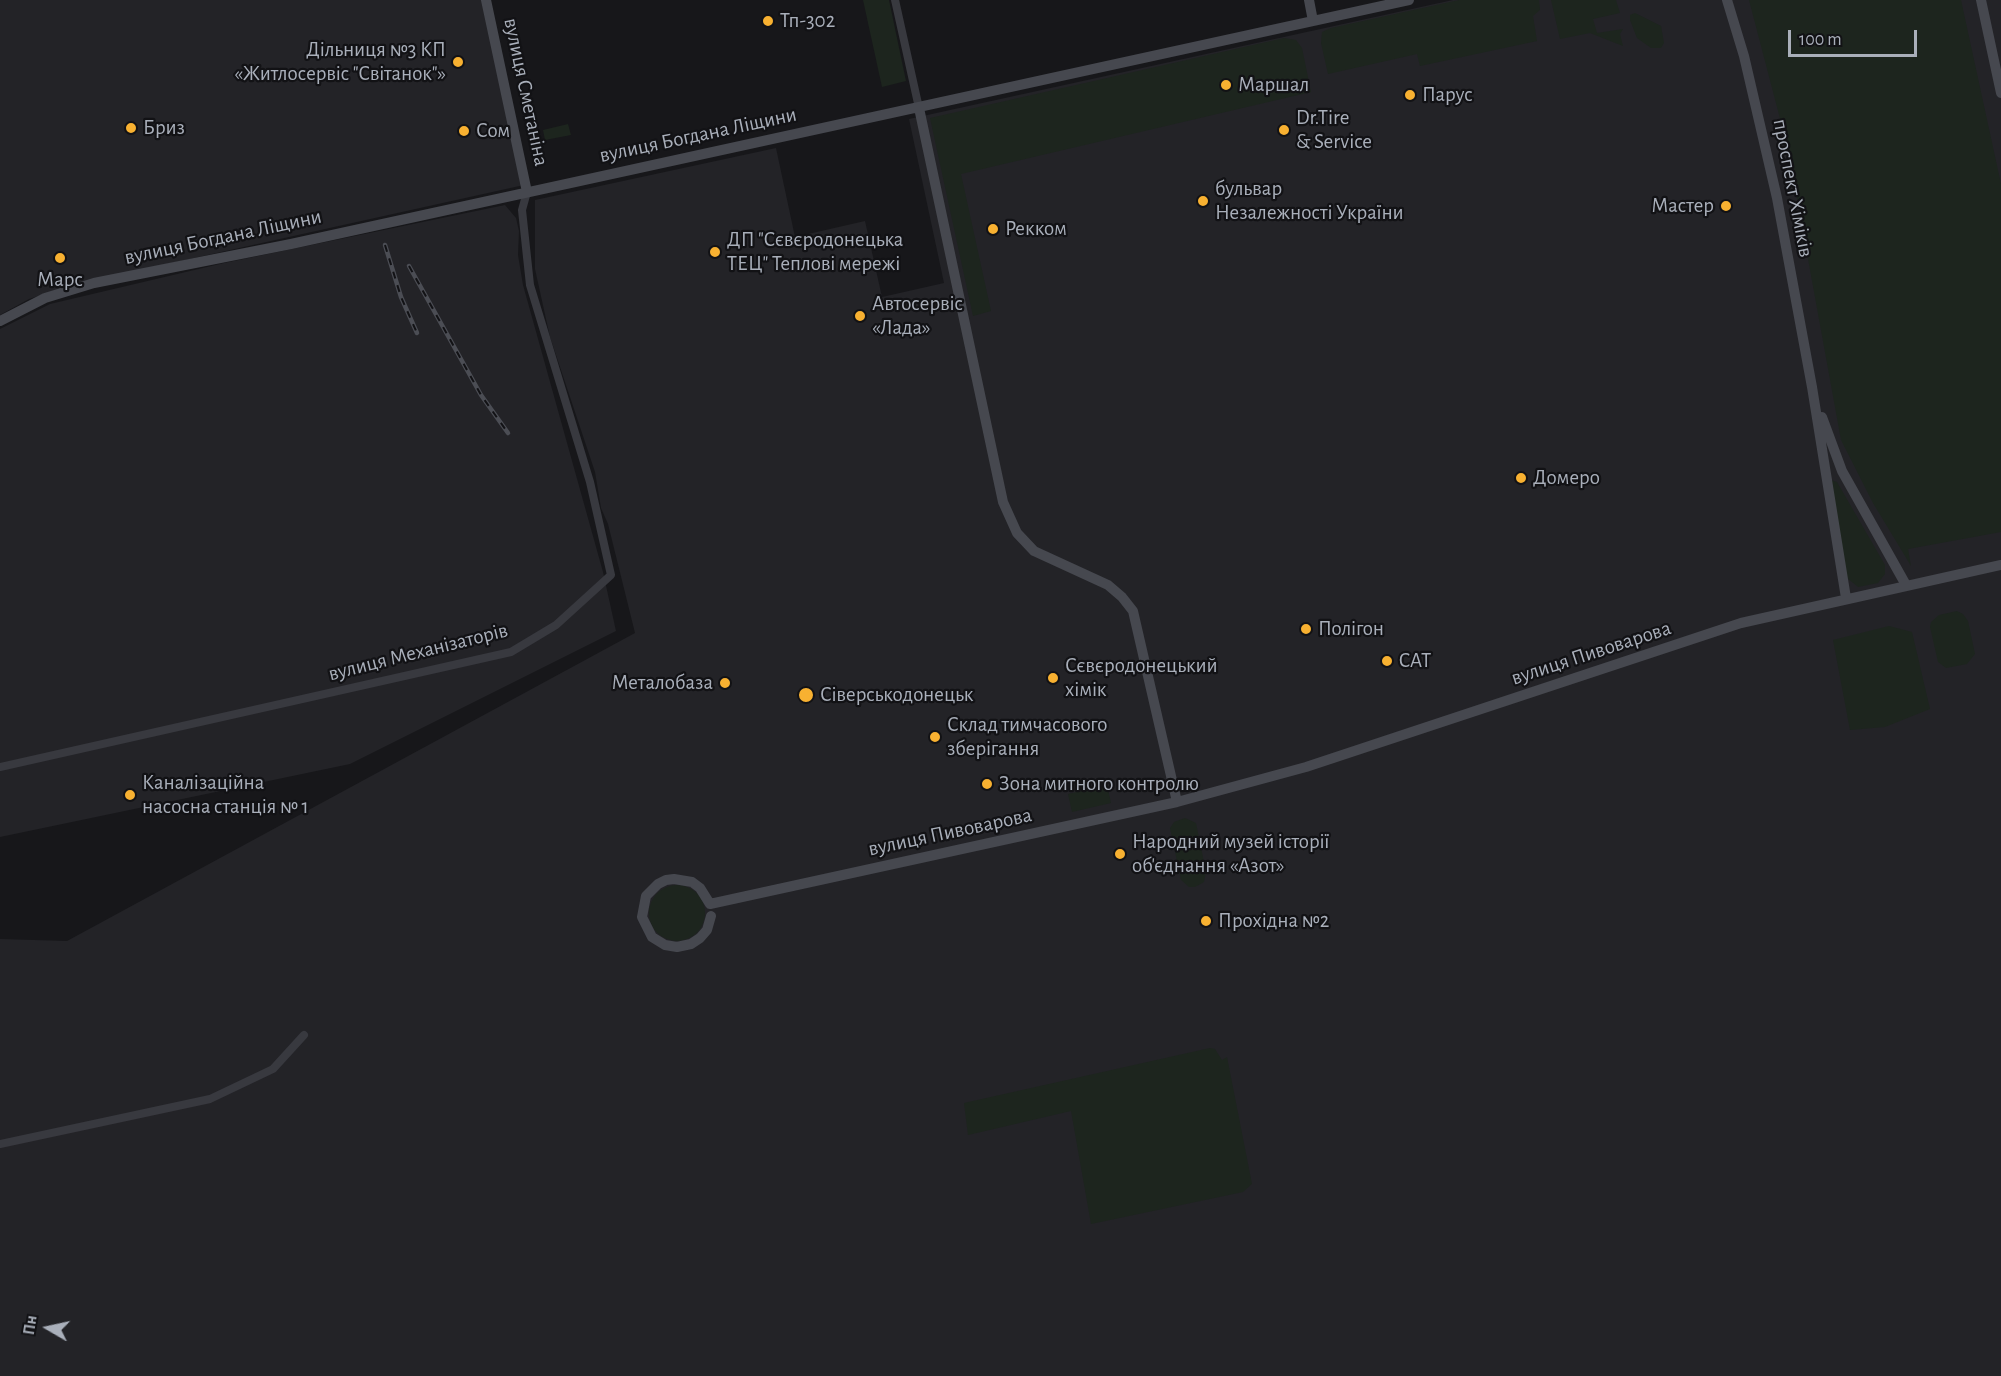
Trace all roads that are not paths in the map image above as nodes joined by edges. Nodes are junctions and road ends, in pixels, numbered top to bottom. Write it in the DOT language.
graph roads {
  1 [pos="486,0"];
  2 [pos="895,0"];
  3 [pos="1309,0"];
  4 [pos="1409,0"];
  5 [pos="1727,0"];
  6 [pos="1981,0"];
  7 [pos="1313,21"];
  8 [pos="2001,93"];
  9 [pos="919,108"];
  10 [pos="527,192"];
  11 [pos="0,321"];
  12 [pos="1812,387"];
  13 [pos="2001,565"];
  14 [pos="1906,585"];
  15 [pos="1846,598"];
  16 [pos="0,767"];
  17 [pos="1177,802"];
  18 [pos="710,910"];
  19 [pos="304,1035"];
  20 [pos="0,1144"];
  1 -- 10 [label="street, вулиця Сметаніна"];
  2 -- 9 [label="street"];
  3 -- 7 [label="street"];
  4 -- 7 [label="street, вулиця Богдана Ліщини"];
  5 -- 12 [label="street, проспект Хіміків"];
  6 -- 8 [label="street"];
  7 -- 9 [label="street, вулиця Богдана Ліщини"];
  9 -- 10 [label="street, вулиця Богдана Ліщини"];
  9 -- 17 [label="street"];
  10 -- 11 [label="street, вулиця Богдана Ліщини"];
  10 -- 16 [label="street, вулиця Механізаторів"];
  12 -- 14 [label="street, проспект Хіміків"];
  12 -- 15 [label="street, проспект Хіміків"];
  13 -- 14 [label="street, вулиця Пивоварова"];
  14 -- 15 [label="street, вулиця Пивоварова"];
  15 -- 17 [label="street, вулиця Пивоварова"];
  17 -- 18 [label="street, вулиця Пивоварова"];
  18 -- 18 [label="street"];
  19 -- 20 [label="street"];
}
